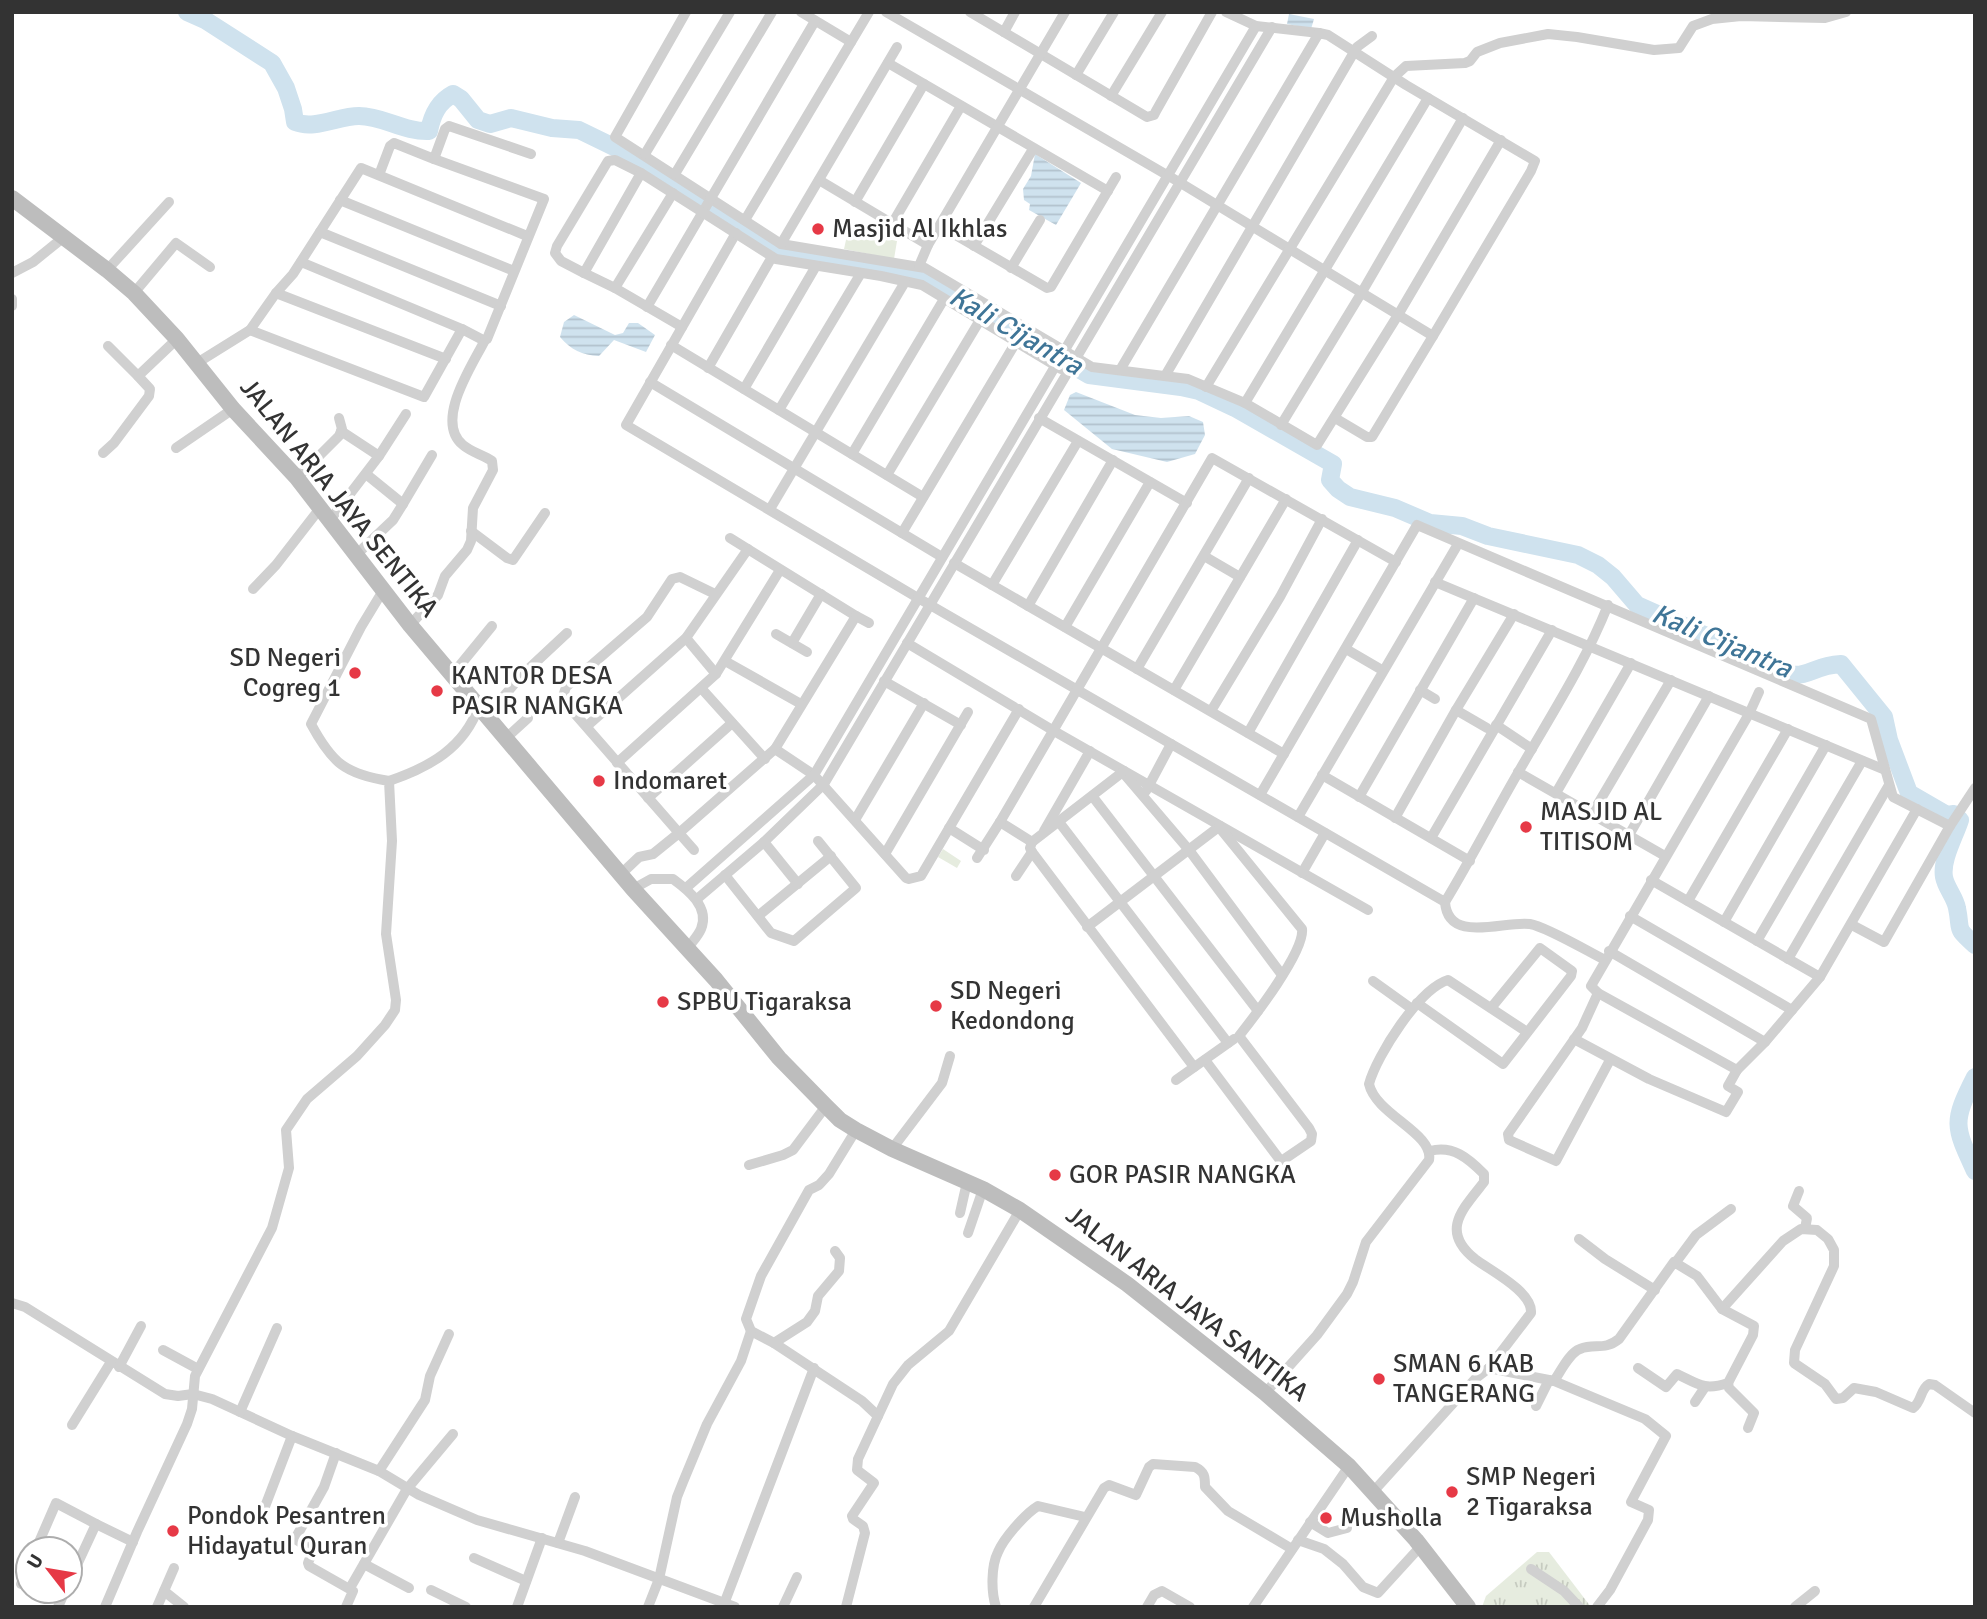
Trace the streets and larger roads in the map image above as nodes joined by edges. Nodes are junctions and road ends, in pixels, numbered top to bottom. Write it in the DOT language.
graph roads {
  1 [pos="686,12"];
  2 [pos="730,12"];
  3 [pos="772,12"];
  4 [pos="801,12"];
  5 [pos="869,12"];
  6 [pos="886,12"];
  7 [pos="970,12"];
  8 [pos="1015,12"];
  9 [pos="1065,12"];
  10 [pos="1114,12"];
  11 [pos="1163,12"];
  12 [pos="1212,12"];
  13 [pos="1226,12"];
  14 [pos="1846,12"];
  15 [pos="815,21"];
  16 [pos="1256,26"];
  17 [pos="1272,27"];
  18 [pos="1004,32"];
  19 [pos="1319,33"];
  20 [pos="1372,36"];
  21 [pos="851,42"];
  22 [pos="897,47"];
  23 [pos="1354,52"];
  24 [pos="1040,54"];
  25 [pos="888,63"];
  26 [pos="1076,75"];
  27 [pos="1394,77"];
  28 [pos="924,84"];
  29 [pos="1018,91"];
  30 [pos="1111,96"];
  31 [pos="1428,97"];
  32 [pos="961,106"];
  33 [pos="1462,118"];
  34 [pos="997,127"];
  35 [pos="1501,141"];
  36 [pos="1032,149"];
  37 [pos="531,154"];
  38 [pos="645,155"];
  39 [pos="434,159"];
  40 [pos="641,173"];
  41 [pos="675,174"];
  42 [pos="379,175"];
  43 [pos="1116,177"];
  44 [pos="1168,177"];
  45 [pos="819,180"];
  46 [pos="1179,182"];
  47 [pos="1108,191"];
  48 [pos="673,193"];
  49 [pos="12,198"];
  50 [pos="341,201"];
  51 [pos="169,202"];
  52 [pos="855,202"];
  53 [pos="707,205"];
  54 [pos="1217,205"];
  55 [pos="745,220"];
  56 [pos="1040,220"];
  57 [pos="892,224"];
  58 [pos="940,226"];
  59 [pos="1253,228"];
  60 [pos="320,232"];
  61 [pos="736,233"];
  62 [pos="527,236"];
  63 [pos="64,237"];
  64 [pos="781,244"];
  65 [pos="928,245"];
  66 [pos="974,246"];
  67 [pos="1290,248"];
  68 [pos="772,257"];
  69 [pos="301,262"];
  70 [pos="816,266"];
  71 [pos="919,266"];
  72 [pos="210,267"];
  73 [pos="1011,268"];
  74 [pos="107,270"];
  75 [pos="1326,270"];
  76 [pos="514,271"];
  77 [pos="12,273"];
  78 [pos="584,273"];
  79 [pos="861,273"];
  80 [pos="905,282"];
  81 [pos="615,288"];
  82 [pos="1362,292"];
  83 [pos="134,293"];
  84 [pos="275,293"];
  85 [pos="12,299"];
  86 [pos="944,299"];
  87 [pos="12,306"];
  88 [pos="501,306"];
  89 [pos="647,307"];
  90 [pos="1398,314"];
  91 [pos="980,320"];
  92 [pos="681,327"];
  93 [pos="462,328"];
  94 [pos="250,330"];
  95 [pos="1433,336"];
  96 [pos="177,339"];
  97 [pos="485,340"];
  98 [pos="1016,341"];
  99 [pos="671,345"];
  100 [pos="108,346"];
  101 [pos="446,359"];
  102 [pos="1066,362"];
  103 [pos="197,363"];
  104 [pos="708,368"];
  105 [pos="1120,370"];
  106 [pos="138,376"];
  107 [pos="1165,376"];
  108 [pos="650,382"];
  109 [pos="1206,387"];
  110 [pos="744,389"];
  111 [pos="1245,403"];
  112 [pos="233,409"];
  113 [pos="779,410"];
  114 [pos="406,414"];
  115 [pos="339,418"];
  116 [pos="1039,418"];
  117 [pos="1335,418"];
  118 [pos="1281,425"];
  119 [pos="341,431"];
  120 [pos="816,432"];
  121 [pos="1079,440"];
  122 [pos="176,448"];
  123 [pos="103,453"];
  124 [pos="852,454"];
  125 [pos="432,455"];
  126 [pos="379,456"];
  127 [pos="1113,460"];
  128 [pos="794,468"];
  129 [pos="366,474"];
  130 [pos="887,475"];
  131 [pos="298,478"];
  132 [pos="1249,478"];
  133 [pos="1150,482"];
  134 [pos="923,497"];
  135 [pos="1286,499"];
  136 [pos="1187,503"];
  137 [pos="404,504"];
  138 [pos="770,509"];
  139 [pos="326,513"];
  140 [pos="545,513"];
  141 [pos="1321,519"];
  142 [pos="471,531"];
  143 [pos="902,533"];
  144 [pos="730,538"];
  145 [pos="1358,540"];
  146 [pos="1458,544"];
  147 [pos="748,549"];
  148 [pos="357,555"];
  149 [pos="1204,556"];
  150 [pos="942,557"];
  151 [pos="1396,562"];
  152 [pos="954,563"];
  153 [pos="780,570"];
  154 [pos="1240,577"];
  155 [pos="1435,582"];
  156 [pos="992,585"];
  157 [pos="253,589"];
  158 [pos="384,589"];
  159 [pos="715,594"];
  160 [pos="821,594"];
  161 [pos="918,598"];
  162 [pos="1474,598"];
  163 [pos="929,604"];
  164 [pos="1608,605"];
  165 [pos="1028,606"];
  166 [pos="1514,614"];
  167 [pos="856,616"];
  168 [pos="869,623"];
  169 [pos="410,625"];
  170 [pos="492,626"];
  171 [pos="1065,627"];
  172 [pos="1552,630"];
  173 [pos="567,633"];
  174 [pos="776,634"];
  175 [pos="686,638"];
  176 [pos="792,643"];
  177 [pos="907,643"];
  178 [pos="1592,647"];
  179 [pos="1101,649"];
  180 [pos="1346,649"];
  181 [pos="807,652"];
  182 [pos="725,661"];
  183 [pos="1631,663"];
  184 [pos="1137,669"];
  185 [pos="1382,670"];
  186 [pos="716,674"];
  187 [pos="452,675"];
  188 [pos="1671,680"];
  189 [pos="884,681"];
  190 [pos="701,688"];
  191 [pos="1077,690"];
  192 [pos="1174,690"];
  193 [pos="1420,690"];
  194 [pos="1759,692"];
  195 [pos="1709,696"];
  196 [pos="1435,699"];
  197 [pos="801,704"];
  198 [pos="924,704"];
  199 [pos="1019,709"];
  200 [pos="1456,710"];
  201 [pos="483,711"];
  202 [pos="1210,711"];
  203 [pos="968,712"];
  204 [pos="1749,713"];
  205 [pos="528,718"];
  206 [pos="732,723"];
  207 [pos="961,725"];
  208 [pos="587,726"];
  209 [pos="1492,727"];
  210 [pos="1788,729"];
  211 [pos="1054,731"];
  212 [pos="1248,733"];
  213 [pos="506,738"];
  214 [pos="1171,744"];
  215 [pos="1826,746"];
  216 [pos="775,749"];
  217 [pos="1532,749"];
  218 [pos="1090,751"];
  219 [pos="1284,754"];
  220 [pos="765,759"];
  221 [pos="1862,761"];
  222 [pos="617,763"];
  223 [pos="1885,770"];
  224 [pos="1124,772"];
  225 [pos="1518,772"];
  226 [pos="814,775"];
  227 [pos="1322,775"];
  228 [pos="389,781"];
  229 [pos="824,784"];
  230 [pos="1889,785"];
  231 [pos="1150,786"];
  232 [pos="1975,788"];
  233 [pos="1556,793"];
  234 [pos="1260,795"];
  235 [pos="1143,796"];
  236 [pos="1093,797"];
  237 [pos="1359,797"];
  238 [pos="648,798"];
  239 [pos="1917,809"];
  240 [pos="1592,814"];
  241 [pos="1298,817"];
  242 [pos="1395,818"];
  243 [pos="855,820"];
  244 [pos="1000,822"];
  245 [pos="1059,822"];
  246 [pos="1951,824"];
  247 [pos="1219,826"];
  248 [pos="948,828"];
  249 [pos="679,833"];
  250 [pos="1325,833"];
  251 [pos="1629,835"];
  252 [pos="1431,838"];
  253 [pos="818,841"];
  254 [pos="764,842"];
  255 [pos="1035,843"];
  256 [pos="694,850"];
  257 [pos="1189,850"];
  258 [pos="885,854"];
  259 [pos="831,856"];
  260 [pos="1665,856"];
  261 [pos="1470,861"];
  262 [pos="1302,873"];
  263 [pos="621,874"];
  264 [pos="725,875"];
  265 [pos="1016,876"];
  266 [pos="1153,876"];
  267 [pos="1651,880"];
  268 [pos="798,884"];
  269 [pos="686,888"];
  270 [pos="633,889"];
  271 [pos="697,899"];
  272 [pos="1688,901"];
  273 [pos="1120,902"];
  274 [pos="1445,902"];
  275 [pos="1368,910"];
  276 [pos="758,916"];
  277 [pos="1630,916"];
  278 [pos="1724,922"];
  279 [pos="1852,925"];
  280 [pos="1087,927"];
  281 [pos="1757,941"];
  282 [pos="688,948"];
  283 [pos="1607,956"];
  284 [pos="1788,959"];
  285 [pos="1282,975"];
  286 [pos="1820,977"];
  287 [pos="1373,981"];
  288 [pos="1598,993"];
  289 [pos="1414,1006"];
  290 [pos="1491,1008"];
  291 [pos="1793,1010"];
  292 [pos="1258,1011"];
  293 [pos="1527,1032"];
  294 [pos="1238,1036"];
  295 [pos="1574,1039"];
  296 [pos="1765,1042"];
  297 [pos="1228,1043"];
  298 [pos="950,1056"];
  299 [pos="1205,1060"];
  300 [pos="1610,1060"];
  301 [pos="1194,1067"];
  302 [pos="1737,1070"];
  303 [pos="1176,1080"];
  304 [pos="825,1106"];
  305 [pos="856,1130"];
  306 [pos="892,1149"];
  307 [pos="1430,1151"];
  308 [pos="750,1165"];
  309 [pos="967,1182"];
  310 [pos="983,1189"];
  311 [pos="1799,1191"];
  312 [pos="1731,1209"];
  313 [pos="1020,1210"];
  314 [pos="960,1213"];
  315 [pos="1805,1229"];
  316 [pos="968,1233"];
  317 [pos="1579,1239"];
  318 [pos="835,1251"];
  319 [pos="1676,1262"];
  320 [pos="1654,1290"];
  321 [pos="12,1303"];
  322 [pos="1722,1309"];
  323 [pos="141,1326"];
  324 [pos="278,1328"];
  325 [pos="751,1331"];
  326 [pos="449,1334"];
  327 [pos="774,1343"];
  328 [pos="163,1350"];
  329 [pos="115,1364"];
  330 [pos="814,1368"];
  331 [pos="1489,1368"];
  332 [pos="1638,1368"];
  333 [pos="198,1369"];
  334 [pos="1551,1380"];
  335 [pos="1728,1382"];
  336 [pos="1705,1387"];
  337 [pos="1265,1393"];
  338 [pos="194,1394"];
  339 [pos="1695,1402"];
  340 [pos="1536,1406"];
  341 [pos="240,1412"];
  342 [pos="1975,1413"];
  343 [pos="878,1416"];
  344 [pos="72,1425"];
  345 [pos="1748,1428"];
  346 [pos="453,1434"];
  347 [pos="292,1436"];
  348 [pos="336,1452"];
  349 [pos="1349,1466"];
  350 [pos="379,1471"];
  351 [pos="407,1489"];
  352 [pos="1373,1493"];
  353 [pos="575,1497"];
  354 [pos="261,1517"];
  355 [pos="1085,1517"];
  356 [pos="1310,1522"];
  357 [pos="96,1524"];
  358 [pos="1347,1528"];
  359 [pos="42,1535"];
  360 [pos="542,1538"];
  361 [pos="133,1542"];
  362 [pos="558,1543"];
  363 [pos="1295,1545"];
  364 [pos="1420,1547"];
  365 [pos="84,1550"];
  366 [pos="474,1558"];
  367 [pos="364,1564"];
  368 [pos="174,1567"];
  369 [pos="1531,1569"];
  370 [pos="797,1577"];
  371 [pos="659,1579"];
  372 [pos="526,1581"];
  373 [pos="350,1588"];
  374 [pos="408,1588"];
  375 [pos="431,1590"];
  376 [pos="164,1591"];
  377 [pos="1815,1591"];
  378 [pos="729,1605"];
  379 [pos="106,1607"];
  380 [pos="157,1607"];
  381 [pos="184,1607"];
  382 [pos="346,1607"];
  383 [pos="466,1607"];
  384 [pos="517,1607"];
  385 [pos="648,1607"];
  386 [pos="783,1607"];
  387 [pos="846,1607"];
  388 [pos="996,1607"];
  389 [pos="1034,1607"];
  390 [pos="1147,1607"];
  391 [pos="1190,1607"];
  392 [pos="1253,1607"];
  393 [pos="1468,1607"];
  394 [pos="1579,1607"];
  395 [pos="1597,1607"];
  396 [pos="1795,1607"];
  1 -- 38 [label="street"];
  2 -- 38 [label="street"];
  3 -- 41 [label="street"];
  4 -- 15 [label="street"];
  5 -- 21 [label="street"];
  6 -- 29 [label="street"];
  7 -- 18 [label="street"];
  8 -- 18 [label="street"];
  9 -- 24 [label="street"];
  10 -- 26 [label="street"];
  11 -- 30 [label="street"];
  12 -- 30 [label="street"];
  13 -- 16 [label="street"];
  14 -- 27 [label="street"];
  15 -- 21 [label="street"];
  15 -- 53 [label="street"];
  16 -- 17 [label="street"];
  16 -- 44 [label="street"];
  17 -- 19 [label="street"];
  17 -- 46 [label="street"];
  18 -- 24 [label="street"];
  19 -- 23 [label="street"];
  19 -- 54 [label="street"];
  20 -- 23 [label="street"];
  21 -- 55 [label="street"];
  22 -- 25 [label="street"];
  23 -- 27 [label="street"];
  23 -- 59 [label="street"];
  24 -- 26 [label="street"];
  24 -- 29 [label="street"];
  25 -- 28 [label="street"];
  25 -- 45 [label="street"];
  26 -- 30 [label="street"];
  27 -- 31 [label="street"];
  27 -- 67 [label="street"];
  28 -- 32 [label="street"];
  28 -- 52 [label="street"];
  29 -- 34 [label="street"];
  29 -- 44 [label="street"];
  31 -- 33 [label="street"];
  31 -- 75 [label="street"];
  32 -- 34 [label="street"];
  32 -- 57 [label="street"];
  33 -- 35 [label="street"];
  33 -- 82 [label="street"];
  34 -- 36 [label="street"];
  34 -- 58 [label="street"];
  35 -- 90 [label="street"];
  35 -- 95 [label="street"];
  36 -- 47 [label="street"];
  36 -- 66 [label="street"];
  37 -- 39 [label="street"];
  38 -- 41 [label="street"];
  39 -- 42 [label="street"];
  39 -- 62 [label="street"];
  40 -- 48 [label="street"];
  40 -- 78 [label="street"];
  40 -- 78 [label="street"];
  41 -- 53 [label="street"];
  42 -- 50 [label="street"];
  42 -- 62 [label="street"];
  43 -- 47 [label="street"];
  44 -- 46 [label="street"];
  44 -- 102 [label="street"];
  45 -- 52 [label="street"];
  45 -- 64 [label="street"];
  46 -- 54 [label="street"];
  46 -- 102 [label="street"];
  47 -- 73 [label="street"];
  48 -- 53 [label="street"];
  48 -- 81 [label="street"];
  49 -- 63 [label="street, JALAN ARIA JAYA SENTIKA"];
  50 -- 60 [label="street"];
  50 -- 76 [label="street"];
  51 -- 74 [label="street"];
  52 -- 57 [label="street"];
  53 -- 55 [label="street"];
  53 -- 61 [label="street"];
  53 -- 89 [label="street"];
  54 -- 59 [label="street"];
  54 -- 105 [label="street"];
  55 -- 64 [label="street"];
  56 -- 73 [label="street"];
  57 -- 65 [label="street"];
  58 -- 65 [label="street"];
  58 -- 66 [label="street"];
  59 -- 67 [label="street"];
  59 -- 107 [label="street"];
  60 -- 69 [label="street"];
  60 -- 88 [label="street"];
  61 -- 68 [label="street"];
  61 -- 92 [label="street"];
  62 -- 76 [label="street"];
  63 -- 74 [label="street, JALAN ARIA JAYA SENTIKA"];
  63 -- 77 [label="street"];
  64 -- 71 [label="street"];
  65 -- 71 [label="street"];
  66 -- 73 [label="street"];
  67 -- 75 [label="street"];
  67 -- 109 [label="street"];
  68 -- 70 [label="street"];
  68 -- 104 [label="street"];
  69 -- 84 [label="street"];
  69 -- 93 [label="street"];
  70 -- 79 [label="street"];
  70 -- 110 [label="street"];
  71 -- 102 [label="street"];
  72 -- 83 [label="street"];
  74 -- 83 [label="street, JALAN ARIA JAYA SENTIKA"];
  75 -- 82 [label="street"];
  75 -- 111 [label="street"];
  76 -- 88 [label="street"];
  78 -- 81 [label="street"];
  79 -- 80 [label="street"];
  79 -- 113 [label="street"];
  80 -- 86 [label="street"];
  80 -- 120 [label="street"];
  81 -- 89 [label="street"];
  82 -- 90 [label="street"];
  82 -- 118 [label="street"];
  83 -- 96 [label="street, JALAN ARIA JAYA SENTIKA"];
  84 -- 94 [label="street"];
  84 -- 101 [label="street"];
  85 -- 87 [label="street"];
  86 -- 91 [label="street"];
  86 -- 124 [label="street"];
  88 -- 97 [label="street"];
  89 -- 92 [label="street"];
  90 -- 95 [label="street"];
  90 -- 117 [label="street"];
  91 -- 98 [label="street"];
  91 -- 130 [label="street"];
  92 -- 99 [label="street"];
  93 -- 97 [label="street"];
  93 -- 101 [label="street"];
  94 -- 101 [label="street"];
  94 -- 103 [label="street"];
  95 -- 117 [label="street"];
  96 -- 103 [label="street, JALAN ARIA JAYA SENTIKA"];
  96 -- 106 [label="street"];
  97 -- 142 [label="street"];
  98 -- 102 [label="street"];
  98 -- 134 [label="street"];
  99 -- 104 [label="street"];
  99 -- 108 [label="street"];
  100 -- 106 [label="street"];
  102 -- 105 [label="street"];
  102 -- 116 [label="street"];
  102 -- 150 [label="street"];
  103 -- 112 [label="street, JALAN ARIA JAYA SENTIKA"];
  104 -- 110 [label="street"];
  105 -- 107 [label="street"];
  106 -- 123 [label="street"];
  107 -- 109 [label="street"];
  108 -- 128 [label="street"];
  108 -- 138 [label="street"];
  109 -- 111 [label="street"];
  110 -- 113 [label="street"];
  111 -- 118 [label="street"];
  112 -- 122 [label="street"];
  112 -- 131 [label="street, JALAN ARIA JAYA SENTIKA"];
  113 -- 120 [label="street"];
  114 -- 126 [label="street"];
  115 -- 119 [label="street"];
  116 -- 121 [label="street"];
  116 -- 152 [label="street"];
  117 -- 118 [label="street"];
  119 -- 126 [label="street"];
  119 -- 131 [label="street"];
  120 -- 124 [label="street"];
  120 -- 128 [label="street"];
  121 -- 127 [label="street"];
  121 -- 156 [label="street"];
  124 -- 130 [label="street"];
  125 -- 137 [label="street"];
  126 -- 129 [label="street"];
  127 -- 133 [label="street"];
  127 -- 165 [label="street"];
  128 -- 138 [label="street"];
  128 -- 143 [label="street"];
  129 -- 137 [label="street"];
  129 -- 139 [label="street"];
  130 -- 134 [label="street"];
  131 -- 139 [label="street, JALAN ARIA JAYA SENTIKA"];
  132 -- 135 [label="street"];
  132 -- 136 [label="street"];
  132 -- 149 [label="street"];
  133 -- 136 [label="street"];
  133 -- 171 [label="street"];
  134 -- 143 [label="street"];
  135 -- 141 [label="street"];
  135 -- 154 [label="street"];
  136 -- 179 [label="street"];
  137 -- 148 [label="street"];
  138 -- 161 [label="street"];
  139 -- 148 [label="street, JALAN ARIA JAYA SENTIKA"];
  139 -- 157 [label="street"];
  140 -- 142 [label="street"];
  141 -- 145 [label="street"];
  141 -- 202 [label="street"];
  142 -- 169 [label="street"];
  143 -- 150 [label="street"];
  144 -- 147 [label="street"];
  145 -- 151 [label="street"];
  145 -- 212 [label="street"];
  146 -- 151 [label="street"];
  146 -- 155 [label="street"];
  146 -- 164 [label="street"];
  147 -- 153 [label="street"];
  147 -- 159 [label="street"];
  148 -- 158 [label="street, JALAN ARIA JAYA SENTIKA"];
  149 -- 154 [label="street"];
  149 -- 184 [label="street"];
  150 -- 161 [label="street"];
  151 -- 180 [label="street"];
  152 -- 156 [label="street"];
  152 -- 163 [label="street"];
  153 -- 160 [label="street"];
  153 -- 182 [label="street"];
  154 -- 192 [label="street"];
  155 -- 162 [label="street"];
  155 -- 185 [label="street"];
  156 -- 165 [label="street"];
  158 -- 169 [label="street, JALAN ARIA JAYA SENTIKA"];
  158 -- 228 [label="street"];
  159 -- 175 [label="street"];
  159 -- 208 [label="street"];
  160 -- 167 [label="street"];
  160 -- 176 [label="street"];
  161 -- 163 [label="street"];
  161 -- 226 [label="street"];
  162 -- 166 [label="street"];
  162 -- 193 [label="street"];
  163 -- 177 [label="street"];
  163 -- 191 [label="street"];
  164 -- 178 [label="street"];
  164 -- 223 [label="street"];
  165 -- 171 [label="street"];
  166 -- 172 [label="street"];
  166 -- 200 [label="street"];
  167 -- 168 [label="street"];
  167 -- 197 [label="street"];
  169 -- 187 [label="street, JALAN ARIA JAYA SENTIKA"];
  170 -- 187 [label="street"];
  171 -- 179 [label="street"];
  172 -- 178 [label="street"];
  172 -- 209 [label="street"];
  173 -- 201 [label="street"];
  174 -- 176 [label="street"];
  175 -- 186 [label="street"];
  175 -- 208 [label="street"];
  176 -- 181 [label="street"];
  177 -- 189 [label="street"];
  177 -- 199 [label="street"];
  178 -- 183 [label="street"];
  178 -- 217 [label="street"];
  179 -- 184 [label="street"];
  179 -- 191 [label="street"];
  180 -- 185 [label="street"];
  180 -- 219 [label="street"];
  182 -- 186 [label="street"];
  182 -- 197 [label="street"];
  183 -- 188 [label="street"];
  183 -- 233 [label="street"];
  184 -- 192 [label="street"];
  185 -- 227 [label="street"];
  186 -- 190 [label="street"];
  187 -- 201 [label="street, JALAN ARIA JAYA SENTIKA"];
  188 -- 195 [label="street"];
  188 -- 240 [label="street"];
  189 -- 198 [label="street"];
  189 -- 229 [label="street"];
  190 -- 206 [label="street"];
  190 -- 222 [label="street"];
  191 -- 211 [label="street"];
  191 -- 214 [label="street"];
  192 -- 202 [label="street"];
  193 -- 196 [label="street"];
  193 -- 237 [label="street"];
  194 -- 204 [label="street"];
  195 -- 204 [label="street"];
  195 -- 251 [label="street"];
  197 -- 216 [label="street"];
  198 -- 207 [label="street"];
  198 -- 243 [label="street"];
  199 -- 211 [label="street"];
  199 -- 248 [label="street"];
  200 -- 209 [label="street"];
  200 -- 242 [label="street"];
  201 -- 213 [label="street, JALAN ARIA JAYA SENTIKA"];
  201 -- 228 [label="street"];
  202 -- 212 [label="street"];
  203 -- 207 [label="street"];
  204 -- 210 [label="street"];
  204 -- 260 [label="street"];
  205 -- 213 [label="street"];
  206 -- 220 [label="street"];
  206 -- 238 [label="street"];
  207 -- 258 [label="street"];
  208 -- 222 [label="street"];
  209 -- 217 [label="street"];
  209 -- 252 [label="street"];
  210 -- 215 [label="street"];
  210 -- 272 [label="street"];
  211 -- 218 [label="street"];
  211 -- 244 [label="street"];
  212 -- 219 [label="street"];
  213 -- 263 [label="street, JALAN ARIA JAYA SENTIKA"];
  214 -- 231 [label="street"];
  214 -- 234 [label="street"];
  215 -- 221 [label="street"];
  215 -- 278 [label="street"];
  216 -- 220 [label="street"];
  216 -- 226 [label="street"];
  217 -- 225 [label="street"];
  218 -- 224 [label="street"];
  218 -- 255 [label="street"];
  219 -- 234 [label="street"];
  220 -- 249 [label="street"];
  221 -- 223 [label="street"];
  221 -- 281 [label="street"];
  222 -- 238 [label="street"];
  223 -- 230 [label="street"];
  224 -- 231 [label="street"];
  224 -- 235 [label="street"];
  224 -- 236 [label="street"];
  225 -- 233 [label="street"];
  225 -- 261 [label="street"];
  226 -- 229 [label="street"];
  226 -- 269 [label="street"];
  227 -- 237 [label="street"];
  227 -- 241 [label="street"];
  228 -- 333 [label="street"];
  229 -- 243 [label="street"];
  229 -- 254 [label="street"];
  230 -- 239 [label="street"];
  230 -- 284 [label="street"];
  231 -- 235 [label="street"];
  231 -- 247 [label="street"];
  232 -- 246 [label="street"];
  233 -- 240 [label="street"];
  234 -- 241 [label="street"];
  235 -- 257 [label="street"];
  236 -- 245 [label="street"];
  236 -- 266 [label="street"];
  237 -- 242 [label="street"];
  238 -- 249 [label="street"];
  239 -- 246 [label="street"];
  239 -- 279 [label="street"];
  240 -- 251 [label="street"];
  241 -- 250 [label="street"];
  242 -- 252 [label="street"];
  243 -- 258 [label="street"];
  244 -- 248 [label="street"];
  244 -- 255 [label="street"];
  245 -- 255 [label="street"];
  245 -- 273 [label="street"];
  246 -- 279 [label="street"];
  247 -- 257 [label="street"];
  247 -- 262 [label="street"];
  247 -- 285 [label="street"];
  248 -- 258 [label="street"];
  249 -- 256 [label="street"];
  249 -- 263 [label="street"];
  250 -- 262 [label="street"];
  250 -- 274 [label="street"];
  251 -- 260 [label="street"];
  252 -- 261 [label="street"];
  253 -- 259 [label="street"];
  254 -- 264 [label="street"];
  254 -- 268 [label="street"];
  255 -- 265 [label="street"];
  255 -- 280 [label="street"];
  257 -- 266 [label="street"];
  257 -- 285 [label="street"];
  259 -- 268 [label="street"];
  259 -- 276 [label="street"];
  260 -- 267 [label="street"];
  261 -- 274 [label="street"];
  262 -- 275 [label="street"];
  263 -- 270 [label="street, JALAN ARIA JAYA SENTIKA"];
  264 -- 271 [label="street"];
  264 -- 276 [label="street"];
  266 -- 273 [label="street"];
  266 -- 292 [label="street"];
  267 -- 272 [label="street"];
  267 -- 277 [label="street"];
  268 -- 276 [label="street"];
  269 -- 270 [label="street"];
  269 -- 271 [label="street"];
  270 -- 282 [label="street, JALAN ARIA JAYA SENTIKA"];
  271 -- 282 [label="street"];
  272 -- 278 [label="street"];
  273 -- 280 [label="street"];
  273 -- 297 [label="street"];
  274 -- 283 [label="street"];
  277 -- 283 [label="street"];
  277 -- 291 [label="street"];
  278 -- 281 [label="street"];
  279 -- 286 [label="street"];
  280 -- 301 [label="street"];
  281 -- 284 [label="street"];
  282 -- 304 [label="street, JALAN ARIA JAYA SANTIKA"];
  283 -- 288 [label="street"];
  283 -- 296 [label="street"];
  284 -- 286 [label="street"];
  285 -- 292 [label="street"];
  286 -- 291 [label="street"];
  287 -- 289 [label="street"];
  288 -- 295 [label="street"];
  288 -- 302 [label="street"];
  289 -- 290 [label="street"];
  289 -- 293 [label="street"];
  289 -- 307 [label="street"];
  290 -- 293 [label="street"];
  290 -- 293 [label="street"];
  291 -- 296 [label="street"];
  292 -- 294 [label="street"];
  294 -- 297 [label="street"];
  294 -- 299 [label="street"];
  295 -- 300 [label="street"];
  295 -- 300 [label="street"];
  296 -- 302 [label="street"];
  297 -- 299 [label="street"];
  298 -- 306 [label="street"];
  299 -- 301 [label="street"];
  300 -- 302 [label="street"];
  301 -- 303 [label="street"];
  304 -- 305 [label="street, JALAN ARIA JAYA SANTIKA"];
  304 -- 308 [label="street"];
  305 -- 306 [label="street, JALAN ARIA JAYA SANTIKA"];
  305 -- 325 [label="street"];
  306 -- 309 [label="street, JALAN ARIA JAYA SANTIKA"];
  307 -- 331 [label="street"];
  307 -- 337 [label="street"];
  309 -- 310 [label="street, JALAN ARIA JAYA SANTIKA"];
  309 -- 314 [label="street"];
  310 -- 313 [label="street, JALAN ARIA JAYA SANTIKA"];
  310 -- 316 [label="street"];
  311 -- 315 [label="street"];
  312 -- 319 [label="street"];
  313 -- 337 [label="street, JALAN ARIA JAYA SANTIKA"];
  313 -- 343 [label="street"];
  315 -- 322 [label="street"];
  315 -- 342 [label="street"];
  317 -- 320 [label="street"];
  318 -- 327 [label="street"];
  319 -- 320 [label="street"];
  319 -- 322 [label="street"];
  320 -- 334 [label="street"];
  321 -- 329 [label="street"];
  322 -- 335 [label="street"];
  323 -- 329 [label="street"];
  324 -- 341 [label="street"];
  325 -- 327 [label="street"];
  325 -- 371 [label="street"];
  326 -- 350 [label="street"];
  327 -- 330 [label="street"];
  328 -- 333 [label="street"];
  329 -- 338 [label="street"];
  329 -- 344 [label="street"];
  330 -- 343 [label="street"];
  330 -- 378 [label="street"];
  331 -- 334 [label="street"];
  331 -- 352 [label="street"];
  332 -- 336 [label="street"];
  333 -- 338 [label="street"];
  334 -- 340 [label="street"];
  334 -- 395 [label="street"];
  335 -- 336 [label="street"];
  335 -- 345 [label="street"];
  336 -- 339 [label="street"];
  337 -- 349 [label="street, JALAN ARIA JAYA SANTIKA"];
  338 -- 341 [label="street"];
  338 -- 361 [label="street"];
  341 -- 347 [label="street"];
  343 -- 387 [label="street"];
  346 -- 351 [label="street"];
  347 -- 348 [label="street"];
  347 -- 354 [label="street"];
  348 -- 350 [label="street"];
  348 -- 373 [label="street"];
  349 -- 352 [label="street, JALAN ARIA JAYA SANTIKA"];
  349 -- 356 [label="street"];
  350 -- 351 [label="street"];
  351 -- 360 [label="street"];
  351 -- 367 [label="street"];
  352 -- 364 [label="street, JALAN ARIA JAYA SANTIKA"];
  353 -- 362 [label="street"];
  355 -- 363 [label="street"];
  355 -- 388 [label="street"];
  355 -- 389 [label="street"];
  356 -- 358 [label="street"];
  356 -- 363 [label="street"];
  357 -- 359 [label="street"];
  357 -- 361 [label="street"];
  357 -- 365 [label="street"];
  360 -- 362 [label="street"];
  360 -- 372 [label="street"];
  361 -- 379 [label="street"];
  362 -- 371 [label="street"];
  363 -- 364 [label="street"];
  363 -- 392 [label="street"];
  364 -- 393 [label="street, JALAN ARIA JAYA SANTIKA"];
  366 -- 372 [label="street"];
  367 -- 373 [label="street"];
  367 -- 374 [label="street"];
  368 -- 376 [label="street"];
  369 -- 394 [label="street"];
  370 -- 386 [label="street"];
  371 -- 378 [label="street"];
  371 -- 385 [label="street"];
  372 -- 384 [label="street"];
  373 -- 382 [label="street"];
  375 -- 383 [label="street"];
  376 -- 380 [label="street"];
  376 -- 381 [label="street"];
  377 -- 396 [label="street"];
  390 -- 391 [label="street"];
}
